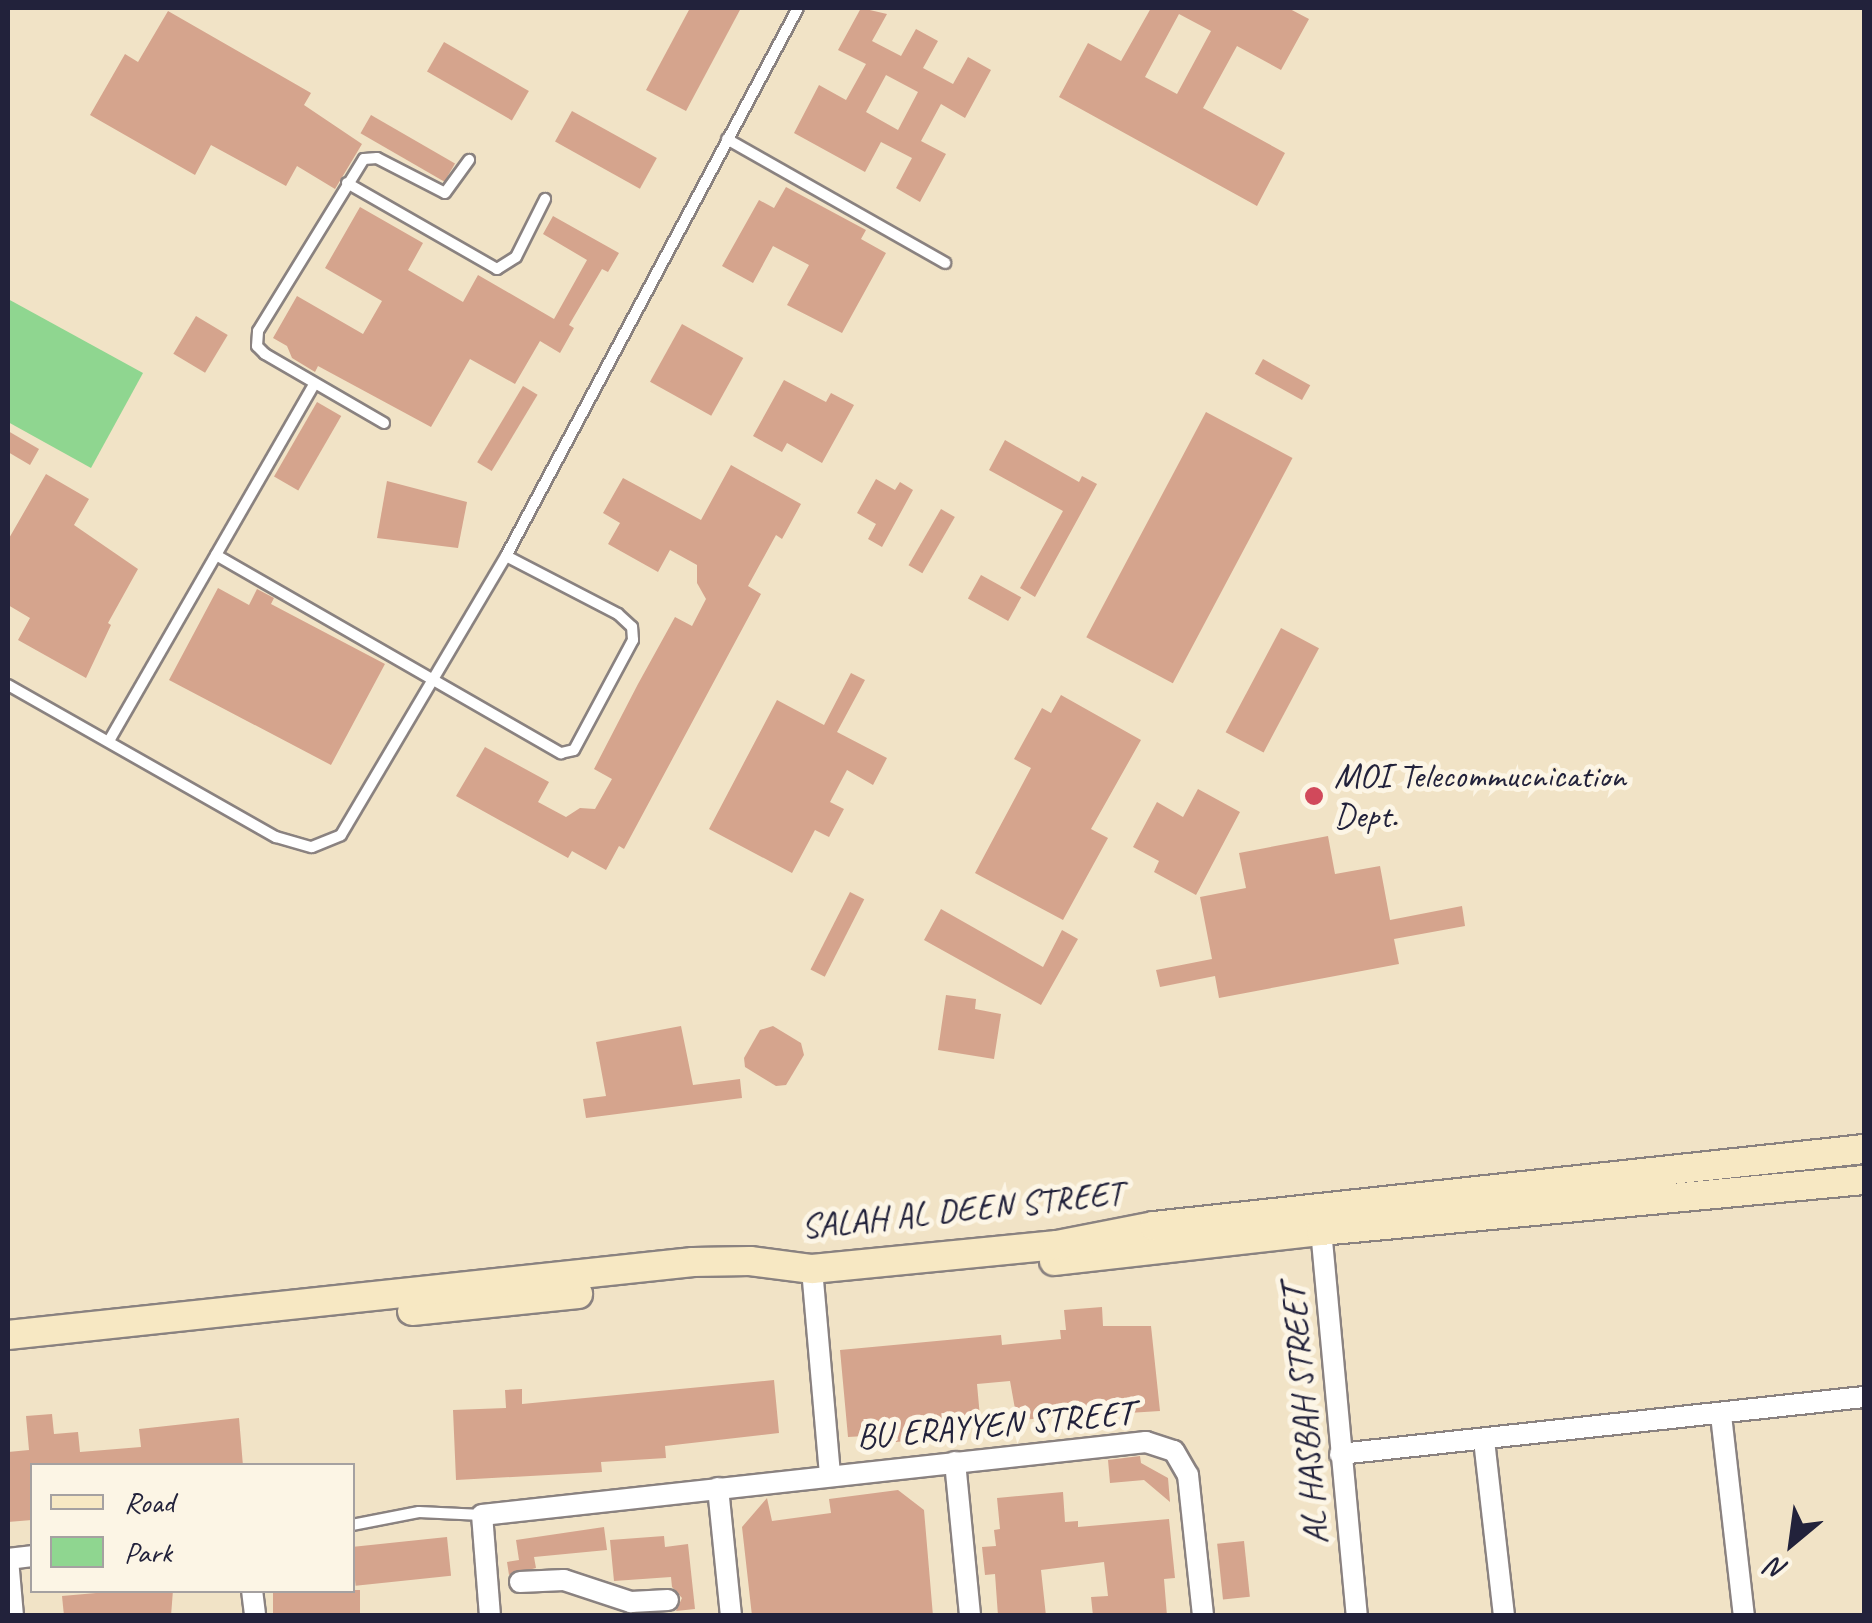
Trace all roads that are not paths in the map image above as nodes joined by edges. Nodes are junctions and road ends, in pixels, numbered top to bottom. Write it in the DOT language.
graph roads {
  1 [pos="798,8"];
  2 [pos="727,139"];
  3 [pos="469,160"];
  4 [pos="347,183"];
  5 [pos="545,199"];
  6 [pos="945,262"];
  7 [pos="314,384"];
  8 [pos="384,423"];
  9 [pos="216,555"];
  10 [pos="506,556"];
  11 [pos="435,681"];
  12 [pos="8,686"];
  13 [pos="109,741"];
  14 [pos="1864,1149"];
  15 [pos="1864,1180"];
  16 [pos="1320,1220"];
  17 [pos="812,1275"];
  18 [pos="8,1334"];
  19 [pos="8,1351"];
  20 [pos="1864,1397"];
  21 [pos="1720,1415"];
  22 [pos="1484,1440"];
  23 [pos="1340,1454"];
  24 [pos="955,1462"];
  25 [pos="830,1473"];
  26 [pos="718,1488"];
  27 [pos="482,1515"];
  28 [pos="355,1524"];
  29 [pos="8,1559"];
  30 [pos="487,1584"];
  31 [pos="668,1600"];
  32 [pos="13,1616"];
  33 [pos="490,1616"];
  34 [pos="731,1616"];
  35 [pos="970,1616"];
  36 [pos="1202,1616"];
  37 [pos="1356,1616"];
  38 [pos="1504,1616"];
  39 [pos="1744,1616"];
  1 -- 2 [label="lane"];
  2 -- 6 [label="lane"];
  2 -- 10 [label="lane"];
  3 -- 4 [label="lane"];
  4 -- 5 [label="lane"];
  4 -- 7 [label="lane"];
  7 -- 8 [label="lane"];
  7 -- 9 [label="lane"];
  9 -- 11 [label="lane"];
  9 -- 13 [label="lane"];
  10 -- 11 [label="lane"];
  10 -- 11 [label="lane"];
  11 -- 13 [label="lane"];
  12 -- 13 [label="lane"];
  14 -- 16 [label="street, SALAH AL DEEN STREET"];
  15 -- 16 [label="street, SALAH AL DEEN STREET"];
  16 -- 17 [label="street, SALAH AL DEEN STREET"];
  16 -- 23 [label="street, AL HASBAH STREET"];
  17 -- 18 [label="street, SALAH AL DEEN STREET"];
  17 -- 19 [label="street, SALAH AL DEEN STREET"];
  17 -- 25 [label="street, BU ERAYYEN STREET"];
  20 -- 21 [label="street"];
  21 -- 22 [label="street"];
  21 -- 39 [label="street"];
  22 -- 23 [label="street"];
  22 -- 38 [label="street"];
  23 -- 37 [label="street, AL HASBAH STREET"];
  24 -- 25 [label="street, BU ERAYYEN STREET"];
  24 -- 35 [label="street"];
  24 -- 36 [label="street, BU ERAYYEN STREET"];
  25 -- 26 [label="street, BU ERAYYEN STREET"];
  26 -- 27 [label="street, BU ERAYYEN STREET"];
  26 -- 34 [label="street"];
  27 -- 28 [label="lane"];
  27 -- 30 [label="street"];
  29 -- 32 [label="street"];
  30 -- 31 [label="street"];
  30 -- 33 [label="street"];
}
